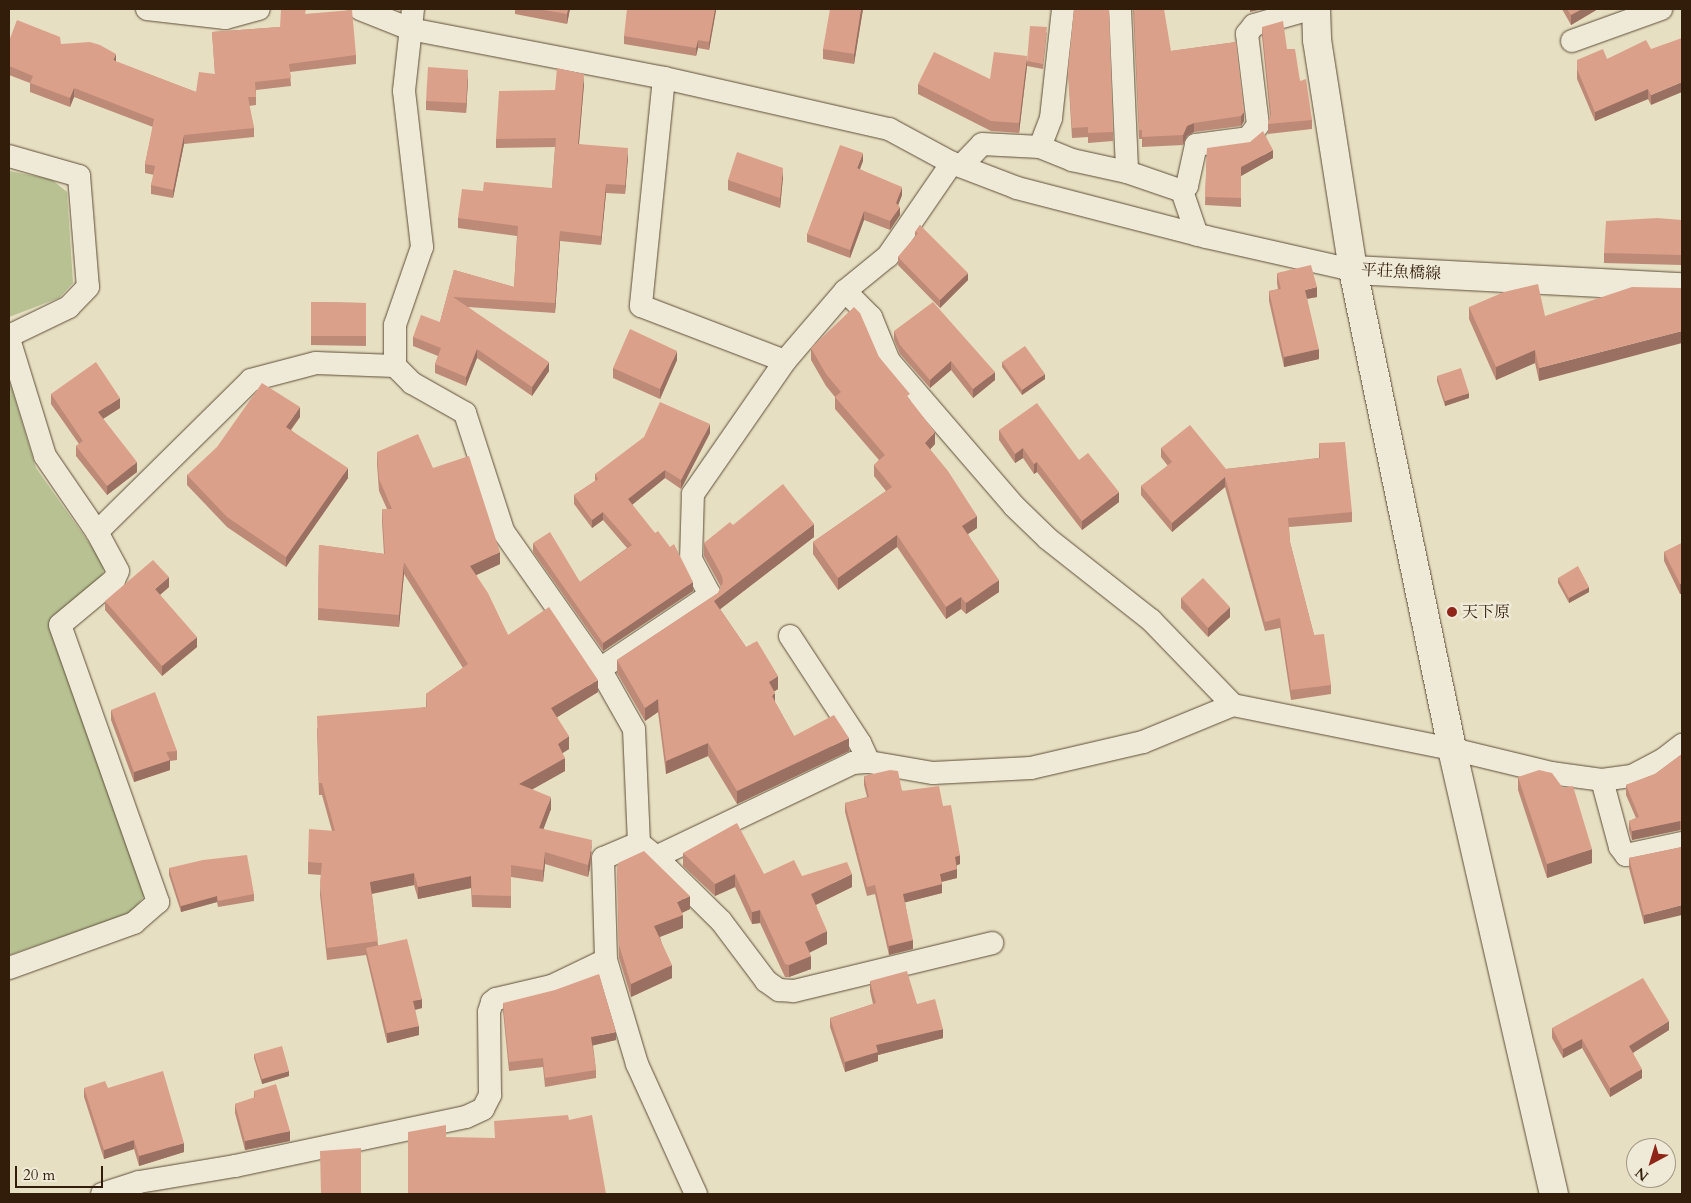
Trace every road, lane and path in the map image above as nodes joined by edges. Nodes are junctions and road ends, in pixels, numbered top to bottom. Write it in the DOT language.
graph roads {
  1 [pos="147,9"];
  2 [pos="259,9"];
  3 [pos="360,9"];
  4 [pos="1063,9"];
  5 [pos="1120,9"];
  6 [pos="1310,9"];
  7 [pos="1316,9"];
  8 [pos="1660,9"];
  9 [pos="412,19"];
  10 [pos="1572,41"];
  11 [pos="664,78"];
  12 [pos="1040,147"];
  13 [pos="9,156"];
  14 [pos="957,165"];
  15 [pos="1126,172"];
  16 [pos="1182,191"];
  17 [pos="1197,235"];
  18 [pos="1353,270"];
  19 [pos="1682,287"];
  20 [pos="845,291"];
  21 [pos="9,338"];
  22 [pos="785,361"];
  23 [pos="395,366"];
  24 [pos="97,532"];
  25 [pos="790,636"];
  26 [pos="600,669"];
  27 [pos="1233,705"];
  28 [pos="1682,745"];
  29 [pos="1452,748"];
  30 [pos="869,762"];
  31 [pos="1602,780"];
  32 [pos="1682,843"];
  33 [pos="648,850"];
  34 [pos="992,943"];
  35 [pos="606,960"];
  36 [pos="9,968"];
  37 [pos="102,1194"];
  38 [pos="696,1194"];
  39 [pos="1554,1194"];
  1 -- 2 [label="street"];
  3 -- 9 [label="street"];
  4 -- 12 [label="street"];
  5 -- 15 [label="street"];
  6 -- 16 [label="street"];
  7 -- 18 [label="street, 平荘魚橋線"];
  8 -- 10 [label="street"];
  9 -- 11 [label="street"];
  9 -- 23 [label="street"];
  11 -- 14 [label="street"];
  11 -- 22 [label="street"];
  12 -- 14 [label="street"];
  12 -- 15 [label="street"];
  13 -- 21 [label="street"];
  14 -- 17 [label="street"];
  14 -- 20 [label="street"];
  15 -- 16 [label="street"];
  16 -- 17 [label="street"];
  17 -- 18 [label="street"];
  18 -- 19 [label="street, 平荘魚橋線"];
  18 -- 29 [label="street"];
  20 -- 22 [label="street"];
  20 -- 27 [label="street"];
  21 -- 24 [label="street"];
  22 -- 26 [label="street"];
  23 -- 24 [label="street"];
  23 -- 26 [label="street"];
  24 -- 36 [label="street"];
  25 -- 30 [label="street"];
  26 -- 33 [label="street"];
  27 -- 29 [label="street"];
  27 -- 30 [label="street"];
  28 -- 31 [label="street"];
  29 -- 31 [label="street"];
  29 -- 39 [label="street"];
  30 -- 33 [label="street"];
  31 -- 32 [label="street"];
  33 -- 34 [label="street"];
  33 -- 35 [label="street"];
  35 -- 37 [label="street"];
  35 -- 38 [label="street"];
}
